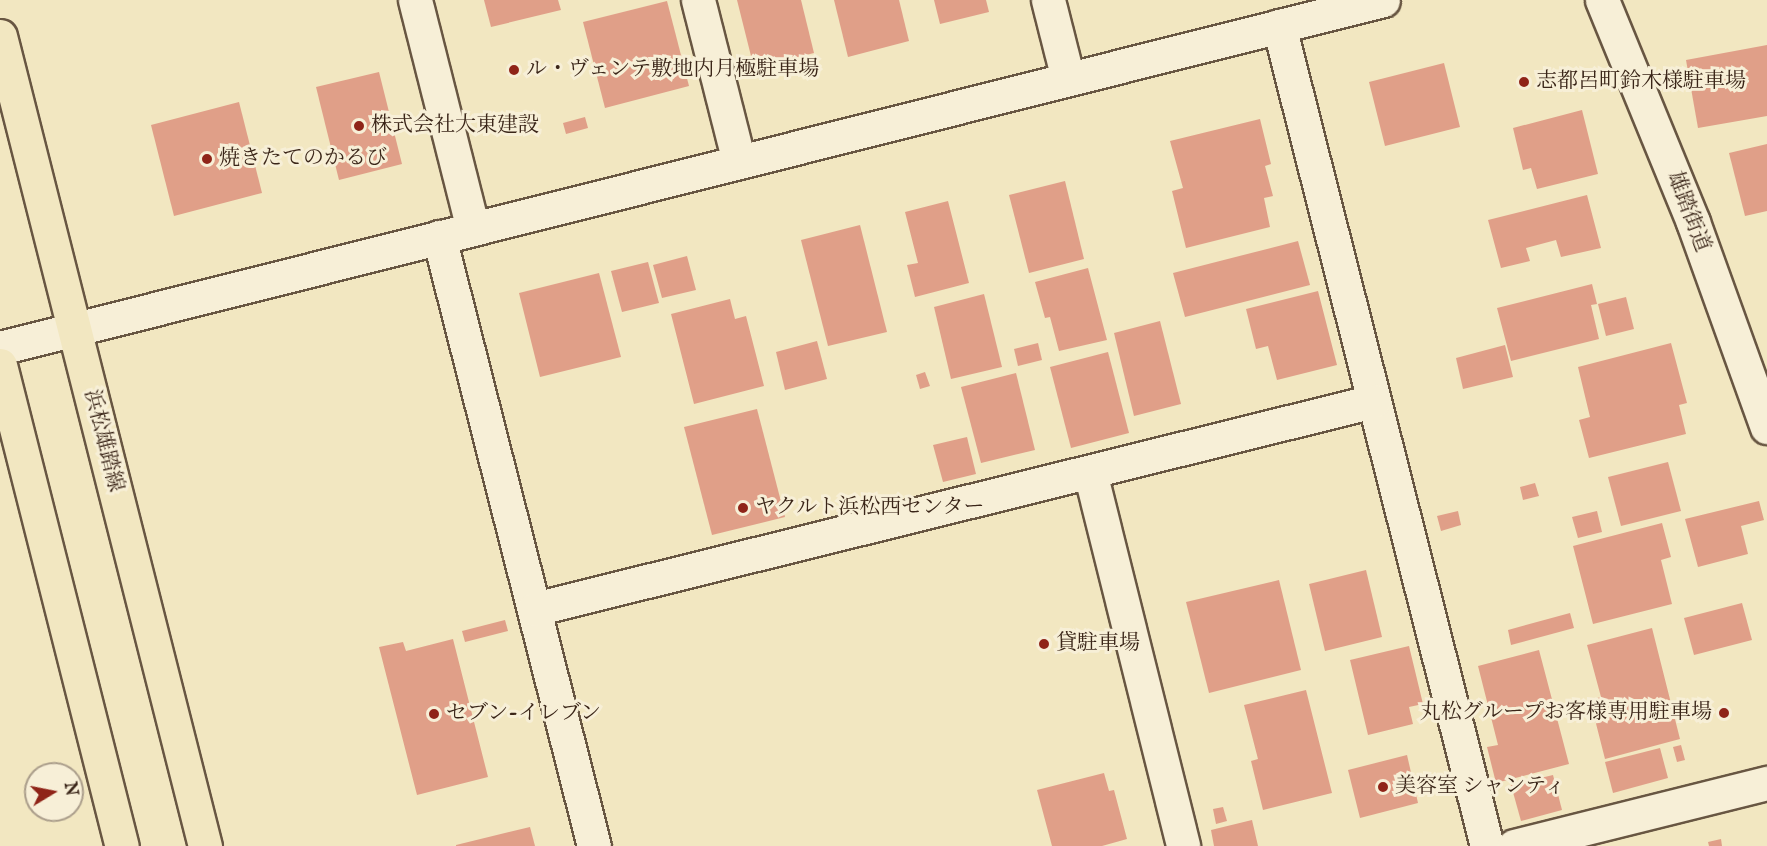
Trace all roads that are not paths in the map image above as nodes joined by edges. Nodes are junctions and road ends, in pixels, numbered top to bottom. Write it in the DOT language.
graph roads {
  1 [pos="415,0"];
  2 [pos="698,0"];
  3 [pos="1048,0"];
  4 [pos="1383,0"];
  5 [pos="1602,0"];
  6 [pos="1279,26"];
  7 [pos="0,36"];
  8 [pos="1068,79"];
  9 [pos="739,162"];
  10 [pos="473,228"];
  11 [pos="439,237"];
  12 [pos="74,329"];
  13 [pos="0,348"];
  14 [pos="0,365"];
  15 [pos="1374,401"];
  16 [pos="1767,427"];
  17 [pos="1090,472"];
  18 [pos="534,609"];
  19 [pos="1767,783"];
  20 [pos="122,846"];
  21 [pos="205,846"];
  22 [pos="594,846"];
  23 [pos="1183,846"];
  24 [pos="1487,846"];
  25 [pos="1514,846"];
  1 -- 10 [label="street"];
  2 -- 9 [label="street"];
  3 -- 8 [label="street"];
  4 -- 6 [label="street"];
  5 -- 16 [label="street, 雄踏街道"];
  6 -- 8 [label="street"];
  6 -- 15 [label="street"];
  7 -- 12 [label="main road, 浜松雄踏線"];
  8 -- 9 [label="street"];
  9 -- 10 [label="street"];
  10 -- 11 [label="street"];
  11 -- 12 [label="street"];
  11 -- 18 [label="street"];
  12 -- 13 [label="street"];
  12 -- 21 [label="main road, 浜松雄踏線"];
  14 -- 20 [label="main road"];
  15 -- 17 [label="street"];
  15 -- 24 [label="street"];
  17 -- 18 [label="street"];
  17 -- 23 [label="street"];
  18 -- 22 [label="street"];
  19 -- 25 [label="street"];
}
